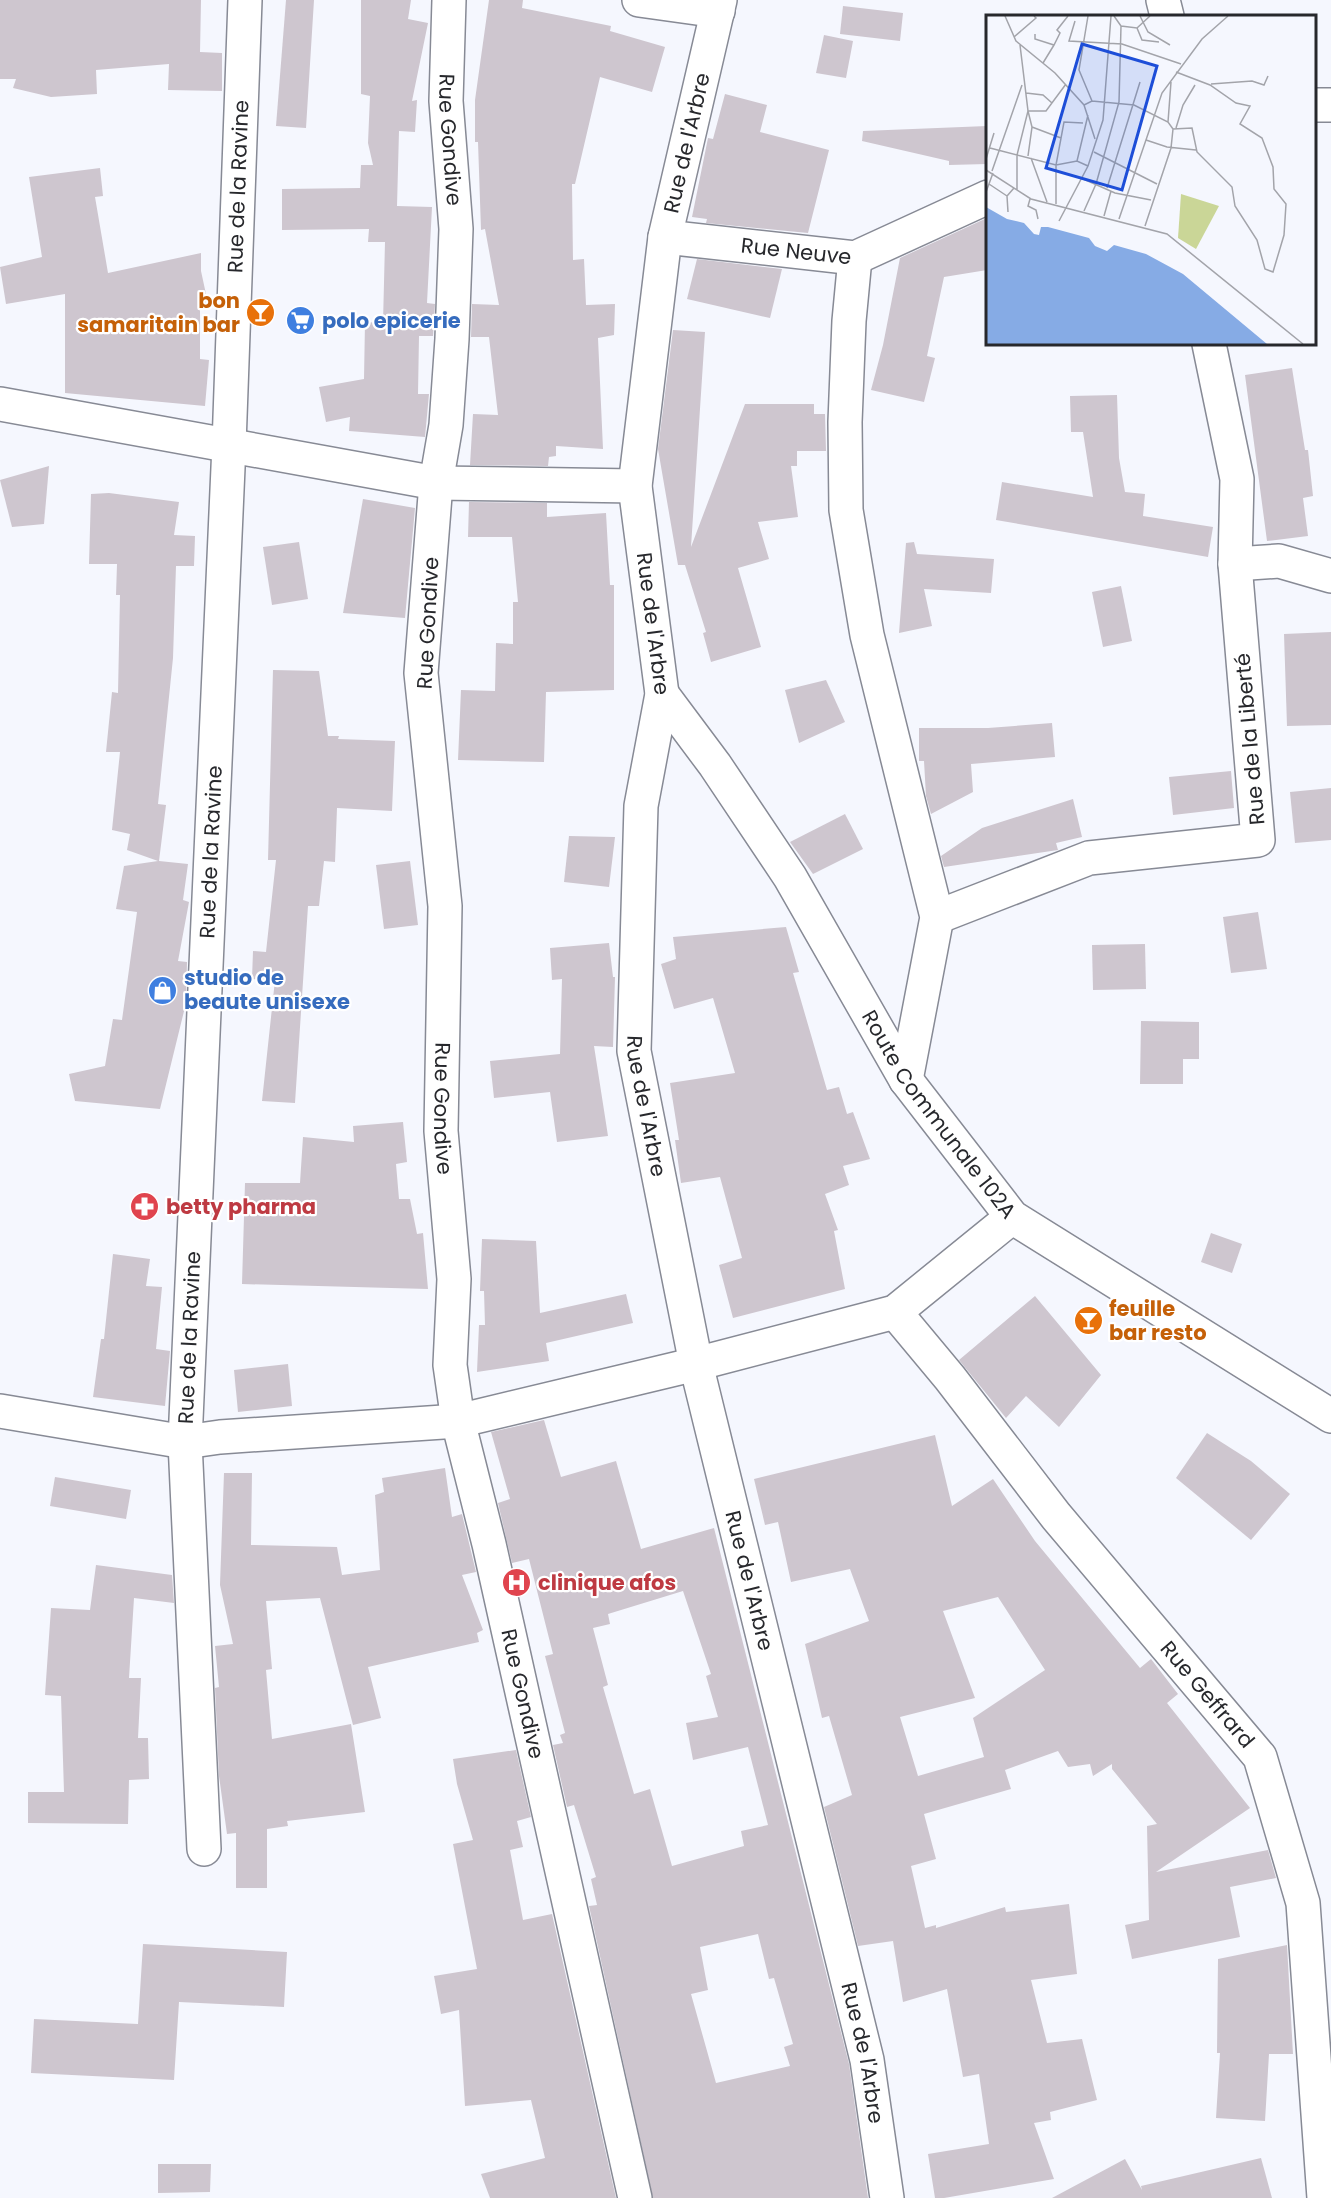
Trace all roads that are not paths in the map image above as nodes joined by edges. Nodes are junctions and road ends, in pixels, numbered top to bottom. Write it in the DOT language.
graph roads {
  1 [pos="245,0"];
  2 [pos="449,0"];
  3 [pos="639,0"];
  4 [pos="1163,0"];
  5 [pos="719,6"];
  6 [pos="1167,15"];
  7 [pos="986,197"];
  8 [pos="665,237"];
  9 [pos="855,258"];
  10 [pos="1209,345"];
  11 [pos="0,404"];
  12 [pos="229,445"];
  13 [pos="436,483"];
  14 [pos="635,486"];
  15 [pos="1235,564"];
  16 [pos="1331,576"];
  17 [pos="662,694"];
  18 [pos="938,917"];
  19 [pos="906,1080"];
  20 [pos="1012,1217"];
  21 [pos="895,1312"];
  22 [pos="696,1364"];
  23 [pos="0,1411"];
  24 [pos="1331,1416"];
  25 [pos="458,1421"];
  26 [pos="185,1442"];
  27 [pos="204,1849"];
  28 [pos="635,2198"];
  29 [pos="886,2198"];
  30 [pos="1324,2198"];
  1 -- 12 [label="street, Rue de la Ravine"];
  2 -- 13 [label="street, Rue Gondive"];
  3 -- 5 [label="street"];
  4 -- 6 [label="street"];
  5 -- 8 [label="street, Rue de l'Arbre"];
  7 -- 9 [label="street, Rue Neuve"];
  8 -- 9 [label="street, Rue Neuve"];
  8 -- 14 [label="street, Rue de l'Arbre"];
  9 -- 18 [label="street"];
  10 -- 15 [label="street, Rue de la Liberté"];
  11 -- 12 [label="street"];
  12 -- 13 [label="street"];
  12 -- 26 [label="street, Rue de la Ravine"];
  13 -- 14 [label="street"];
  13 -- 25 [label="street, Rue Gondive"];
  14 -- 17 [label="street, Rue de l'Arbre"];
  15 -- 16 [label="street"];
  15 -- 18 [label="street, Rue de la Liberté"];
  17 -- 19 [label="street, Route Communale 102A"];
  17 -- 22 [label="street, Rue de l'Arbre"];
  18 -- 19 [label="street"];
  19 -- 20 [label="street, Route Communale 102A"];
  20 -- 21 [label="street"];
  20 -- 24 [label="street, Route Communale 102A"];
  21 -- 22 [label="street"];
  21 -- 30 [label="street, Rue Geffrard"];
  22 -- 25 [label="street"];
  22 -- 29 [label="street, Rue de l'Arbre"];
  23 -- 26 [label="street"];
  25 -- 26 [label="street"];
  25 -- 28 [label="street, Rue Gondive"];
  26 -- 27 [label="street, Rue de la Ravine"];
}
